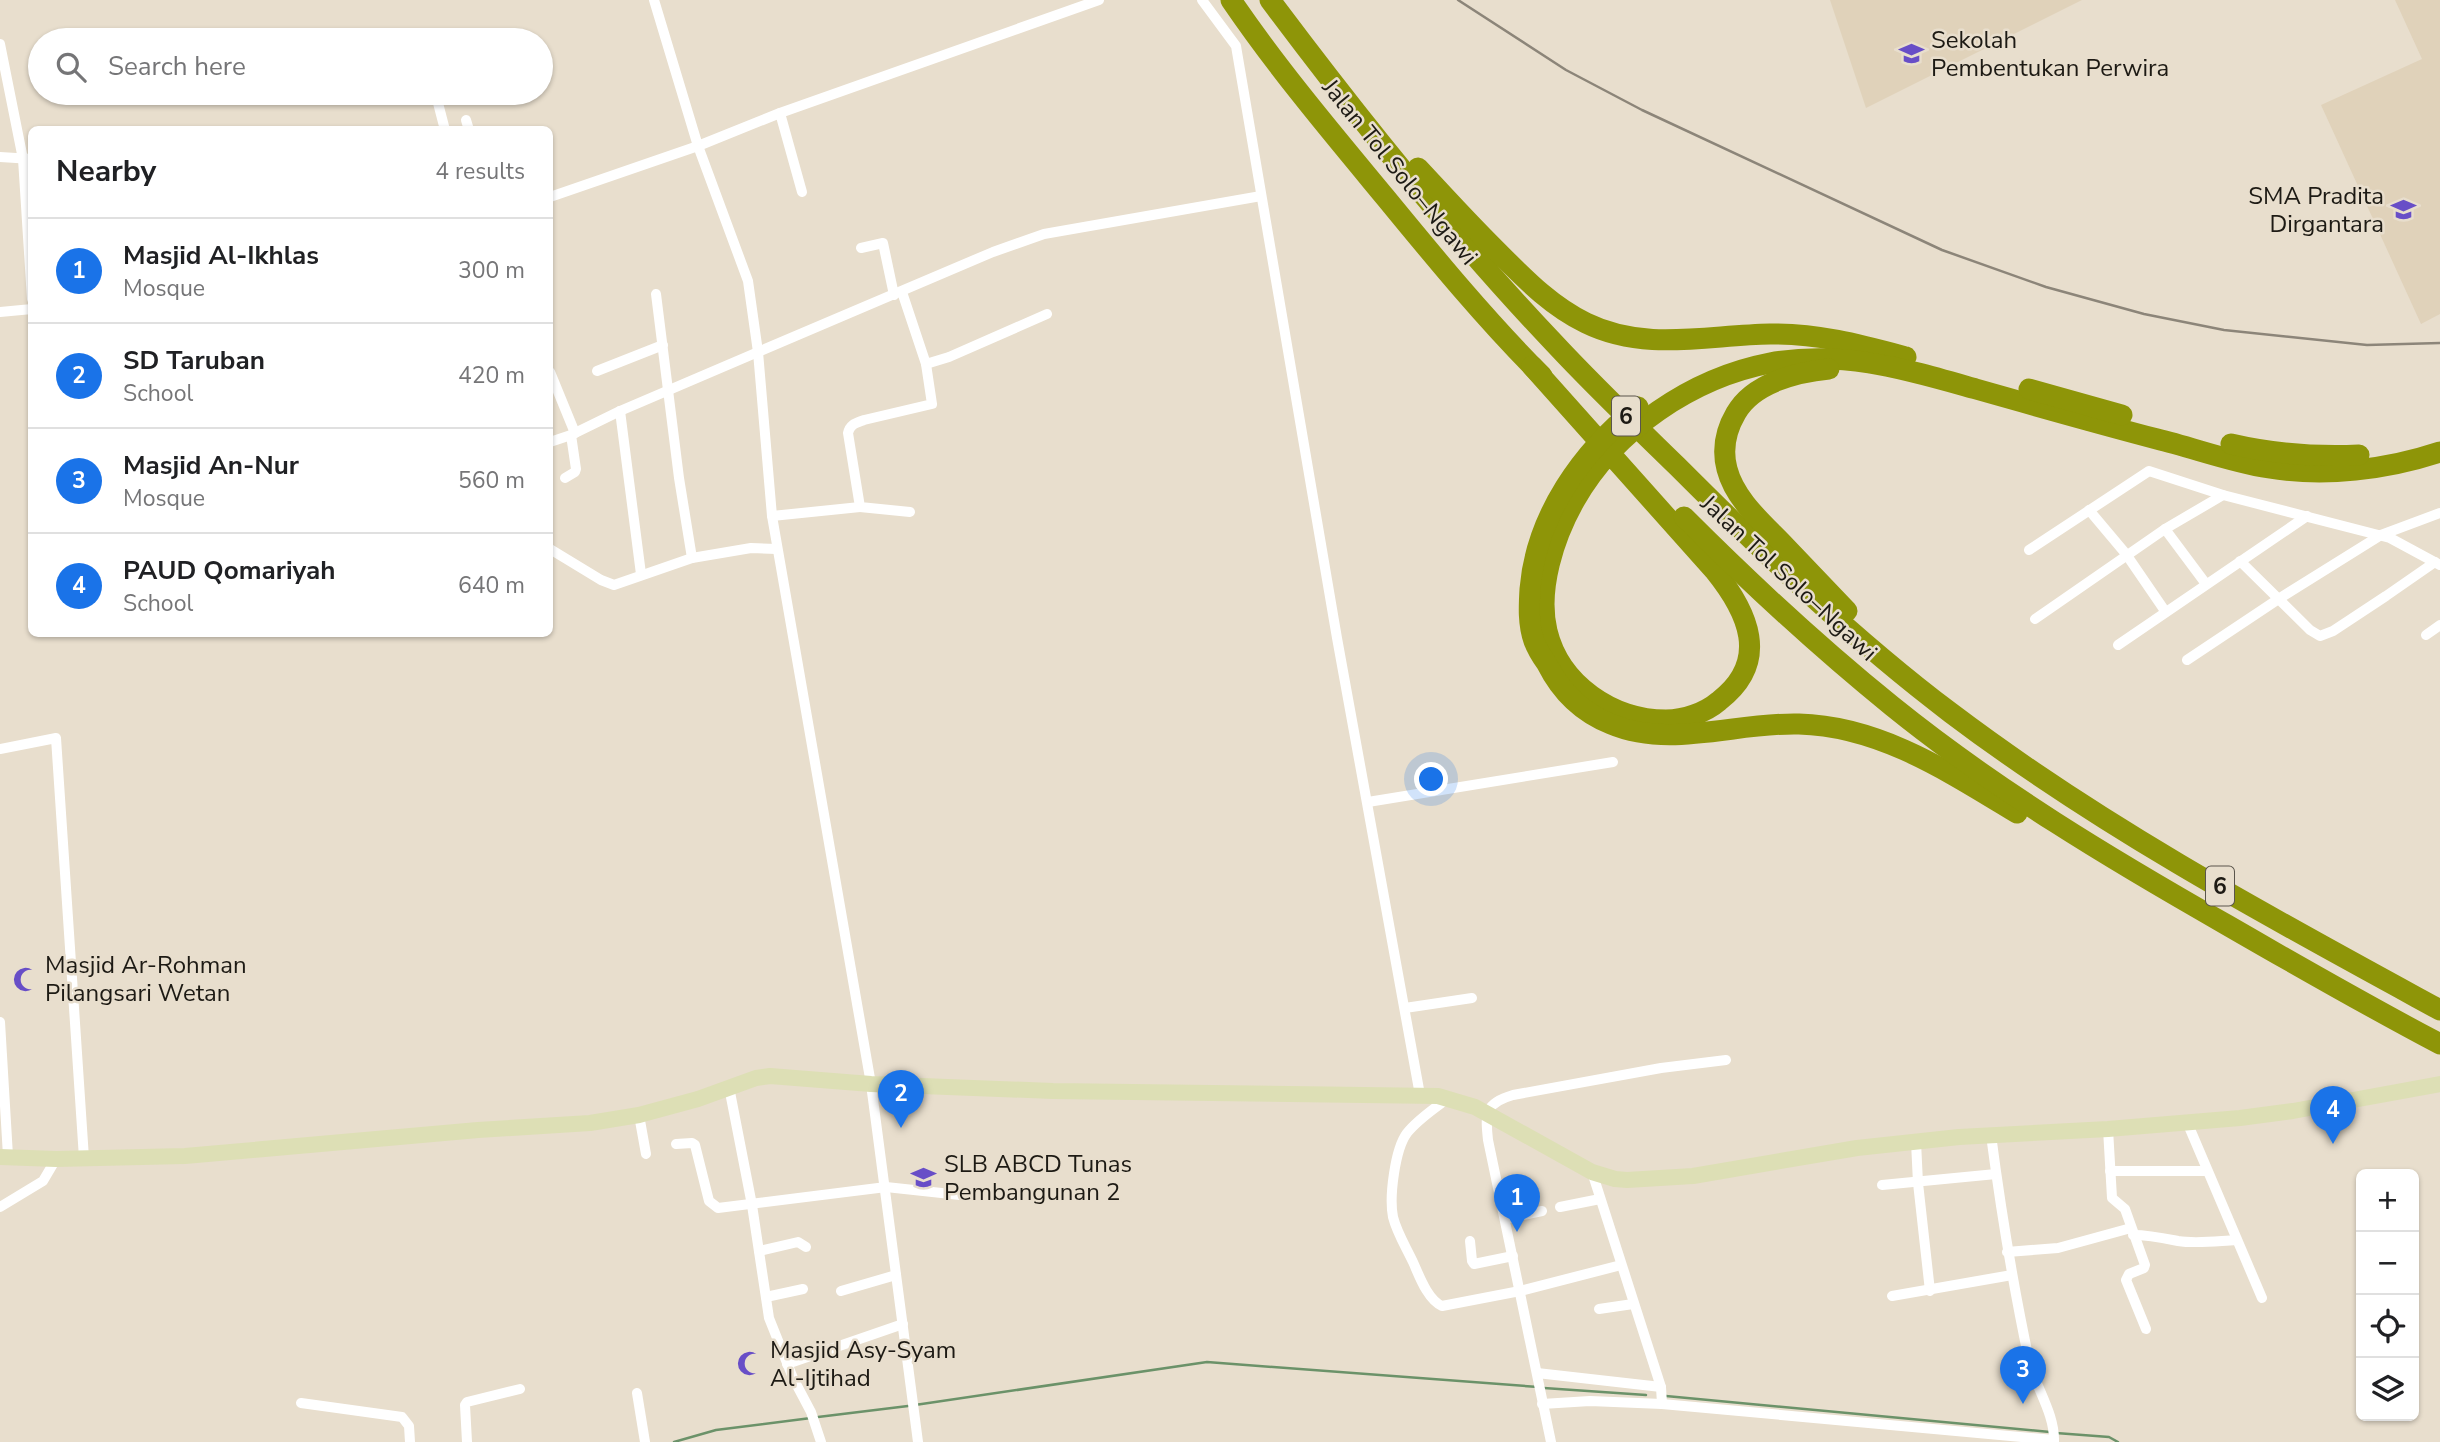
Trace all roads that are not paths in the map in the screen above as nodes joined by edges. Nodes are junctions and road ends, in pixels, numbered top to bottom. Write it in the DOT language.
graph roads {
  1 [pos="654,0"];
  2 [pos="1099,0"];
  3 [pos="1202,0"];
  4 [pos="1231,0"];
  5 [pos="1270,0"];
  6 [pos="1294,32"];
  7 [pos="0,44"];
  8 [pos="439,105"];
  9 [pos="780,113"];
  10 [pos="444,126"];
  11 [pos="698,146"];
  12 [pos="0,157"];
  13 [pos="27,159"];
  14 [pos="28,187"];
  15 [pos="802,192"];
  16 [pos="553,196"];
  17 [pos="1261,196"];
  18 [pos="861,248"];
  19 [pos="898,293"];
  20 [pos="656,294"];
  21 [pos="28,310"];
  22 [pos="0,313"];
  23 [pos="1047,314"];
  24 [pos="663,345"];
  25 [pos="758,352"];
  26 [pos="1904,363"];
  27 [pos="926,364"];
  28 [pos="1532,366"];
  29 [pos="597,371"];
  30 [pos="553,380"];
  31 [pos="668,391"];
  32 [pos="620,411"];
  33 [pos="573,434"];
  34 [pos="2440,439"];
  35 [pos="553,441"];
  36 [pos="2440,452"];
  37 [pos="565,478"];
  38 [pos="1572,490"];
  39 [pos="2222,495"];
  40 [pos="860,508"];
  41 [pos="2089,510"];
  42 [pos="910,512"];
  43 [pos="2440,513"];
  44 [pos="772,516"];
  45 [pos="2307,516"];
  46 [pos="2165,529"];
  47 [pos="2381,535"];
  48 [pos="777,549"];
  49 [pos="2029,550"];
  50 [pos="553,551"];
  51 [pos="2126,554"];
  52 [pos="692,558"];
  53 [pos="2240,561"];
  54 [pos="2437,563"];
  55 [pos="641,574"];
  56 [pos="2206,584"];
  57 [pos="2280,598"];
  58 [pos="2165,611"];
  59 [pos="2035,619"];
  60 [pos="2440,625"];
  61 [pos="2426,635"];
  62 [pos="2118,645"];
  63 [pos="2188,660"];
  64 [pos="0,749"];
  65 [pos="2005,753"];
  66 [pos="1613,762"];
  67 [pos="1368,802"];
  68 [pos="2168,891"];
  69 [pos="1472,998"];
  70 [pos="1405,1008"];
  71 [pos="2440,1010"];
  72 [pos="0,1022"];
  73 [pos="2440,1044"];
  74 [pos="1726,1060"];
  75 [pos="872,1084"];
  76 [pos="2440,1084"];
  77 [pos="729,1087"];
  78 [pos="1420,1095"];
  79 [pos="1448,1098"];
  80 [pos="1487,1114"];
  81 [pos="639,1115"];
  82 [pos="2187,1122"];
  83 [pos="2108,1129"];
  84 [pos="1992,1135"];
  85 [pos="1916,1142"];
  86 [pos="676,1144"];
  87 [pos="646,1154"];
  88 [pos="4,1156"];
  89 [pos="83,1158"];
  90 [pos="56,1159"];
  91 [pos="2110,1171"];
  92 [pos="2207,1171"];
  93 [pos="1592,1172"];
  94 [pos="1996,1174"];
  95 [pos="1918,1183"];
  96 [pos="1882,1185"];
  97 [pos="886,1187"];
  98 [pos="960,1195"];
  99 [pos="1600,1199"];
  100 [pos="752,1205"];
  101 [pos="0,1207"];
  102 [pos="1560,1207"];
  103 [pos="1542,1212"];
  104 [pos="1505,1219"];
  105 [pos="2132,1232"];
  106 [pos="2236,1240"];
  107 [pos="1470,1241"];
  108 [pos="806,1247"];
  109 [pos="759,1251"];
  110 [pos="2007,1252"];
  111 [pos="1513,1256"];
  112 [pos="1621,1265"];
  113 [pos="896,1275"];
  114 [pos="2012,1275"];
  115 [pos="803,1289"];
  116 [pos="1930,1290"];
  117 [pos="841,1291"];
  118 [pos="1520,1291"];
  119 [pos="1892,1296"];
  120 [pos="766,1297"];
  121 [pos="2262,1298"];
  122 [pos="1633,1304"];
  123 [pos="1599,1309"];
  124 [pos="903,1324"];
  125 [pos="2146,1329"];
  126 [pos="787,1364"];
  127 [pos="1538,1376"];
  128 [pos="520,1389"];
  129 [pos="637,1393"];
  130 [pos="1662,1396"];
  131 [pos="301,1403"];
  132 [pos="1542,1404"];
  133 [pos="2054,1439"];
  134 [pos="410,1442"];
  135 [pos="467,1442"];
  136 [pos="645,1442"];
  137 [pos="821,1442"];
  138 [pos="918,1442"];
  139 [pos="1551,1442"];
  1 -- 11 [label="street"];
  2 -- 9 [label="street"];
  3 -- 17 [label="street"];
  4 -- 28 [label="highway, Jalan Tol Solo–Ngawi / 6"];
  5 -- 6 [label="highway, Jalan Tol Solo–Ngawi / 6"];
  6 -- 26 [label="highway"];
  6 -- 65 [label="highway, Jalan Tol Solo–Ngawi / 6"];
  7 -- 13 [label="street"];
  8 -- 10 [label="street"];
  9 -- 11 [label="street"];
  9 -- 15 [label="street"];
  11 -- 16 [label="street"];
  11 -- 25 [label="street"];
  12 -- 13 [label="street"];
  13 -- 14 [label="street"];
  17 -- 19 [label="street"];
  17 -- 67 [label="street"];
  18 -- 19 [label="street"];
  19 -- 25 [label="street"];
  19 -- 27 [label="street"];
  20 -- 24 [label="street"];
  21 -- 22 [label="street"];
  23 -- 27 [label="street"];
  24 -- 29 [label="street"];
  24 -- 31 [label="street"];
  25 -- 31 [label="street"];
  25 -- 44 [label="street"];
  26 -- 34 [label="highway"];
  26 -- 36 [label="highway"];
  26 -- 38 [label="highway"];
  26 -- 65 [label="highway"];
  27 -- 40 [label="street"];
  28 -- 38 [label="highway"];
  28 -- 68 [label="highway, Jalan Tol Solo–Ngawi / 6"];
  30 -- 33 [label="street"];
  31 -- 32 [label="street"];
  31 -- 52 [label="street"];
  32 -- 33 [label="street"];
  32 -- 55 [label="street"];
  33 -- 35 [label="street"];
  33 -- 37 [label="street"];
  38 -- 68 [label="highway"];
  39 -- 41 [label="street"];
  39 -- 45 [label="street"];
  39 -- 46 [label="street"];
  40 -- 42 [label="street"];
  40 -- 44 [label="street"];
  41 -- 49 [label="street"];
  41 -- 51 [label="street"];
  43 -- 47 [label="street"];
  44 -- 48 [label="street"];
  45 -- 47 [label="street"];
  45 -- 53 [label="street"];
  46 -- 51 [label="street"];
  46 -- 56 [label="street"];
  47 -- 54 [label="street"];
  47 -- 57 [label="street"];
  48 -- 52 [label="street"];
  48 -- 75 [label="street"];
  50 -- 55 [label="street"];
  51 -- 58 [label="street"];
  51 -- 59 [label="street"];
  52 -- 55 [label="street"];
  53 -- 56 [label="street"];
  53 -- 57 [label="street"];
  54 -- 57 [label="street"];
  56 -- 58 [label="street"];
  57 -- 63 [label="street"];
  58 -- 62 [label="street"];
  60 -- 61 [label="street"];
  64 -- 89 [label="street"];
  65 -- 71 [label="highway, Jalan Tol Solo–Ngawi / 6"];
  66 -- 67 [label="street"];
  67 -- 70 [label="street"];
  68 -- 73 [label="highway, Jalan Tol Solo–Ngawi / 6"];
  69 -- 70 [label="street"];
  70 -- 78 [label="street"];
  72 -- 88 [label="street"];
  74 -- 80 [label="street"];
  75 -- 77 [label="main road"];
  75 -- 78 [label="main road"];
  75 -- 97 [label="street"];
  76 -- 82 [label="main road"];
  77 -- 81 [label="main road"];
  77 -- 100 [label="street"];
  78 -- 79 [label="main road"];
  79 -- 80 [label="main road"];
  79 -- 118 [label="street"];
  80 -- 93 [label="main road"];
  80 -- 104 [label="street"];
  81 -- 87 [label="street"];
  81 -- 89 [label="main road"];
  82 -- 83 [label="main road"];
  82 -- 92 [label="street"];
  83 -- 84 [label="main road"];
  83 -- 91 [label="street"];
  84 -- 85 [label="main road"];
  84 -- 94 [label="street"];
  85 -- 93 [label="main road"];
  85 -- 95 [label="street"];
  86 -- 100 [label="street"];
  88 -- 90 [label="main road"];
  89 -- 90 [label="main road"];
  90 -- 101 [label="street"];
  91 -- 92 [label="street"];
  91 -- 105 [label="street"];
  92 -- 106 [label="street"];
  93 -- 99 [label="street"];
  94 -- 95 [label="street"];
  94 -- 110 [label="street"];
  95 -- 96 [label="street"];
  95 -- 116 [label="street"];
  97 -- 98 [label="street"];
  97 -- 100 [label="street"];
  97 -- 113 [label="street"];
  99 -- 102 [label="street"];
  99 -- 112 [label="street"];
  100 -- 109 [label="street"];
  103 -- 104 [label="street"];
  104 -- 111 [label="street"];
  105 -- 106 [label="street"];
  105 -- 110 [label="street"];
  105 -- 125 [label="street"];
  106 -- 121 [label="street"];
  107 -- 111 [label="street"];
  108 -- 109 [label="street"];
  109 -- 120 [label="street"];
  110 -- 114 [label="street"];
  111 -- 118 [label="street"];
  112 -- 118 [label="street"];
  112 -- 122 [label="street"];
  113 -- 117 [label="street"];
  113 -- 124 [label="street"];
  114 -- 116 [label="street"];
  114 -- 133 [label="street"];
  115 -- 120 [label="street"];
  116 -- 119 [label="street"];
  118 -- 127 [label="street"];
  120 -- 126 [label="street"];
  122 -- 123 [label="street"];
  122 -- 130 [label="street"];
  124 -- 126 [label="street"];
  124 -- 138 [label="street"];
  126 -- 137 [label="street"];
  127 -- 130 [label="street"];
  127 -- 132 [label="street"];
  128 -- 135 [label="street"];
  129 -- 136 [label="street"];
  130 -- 132 [label="street"];
  130 -- 133 [label="street"];
  131 -- 134 [label="street"];
  132 -- 139 [label="street"];
}
